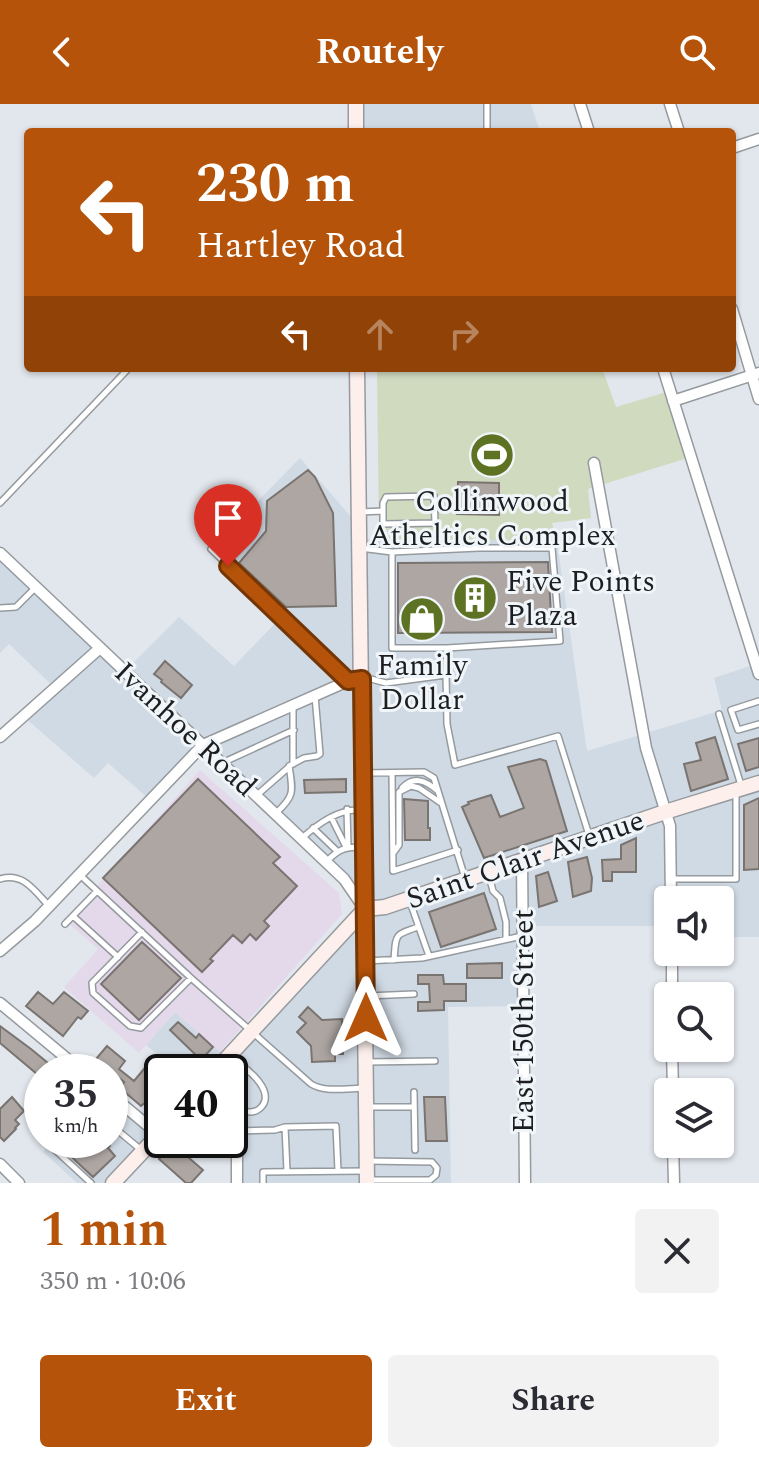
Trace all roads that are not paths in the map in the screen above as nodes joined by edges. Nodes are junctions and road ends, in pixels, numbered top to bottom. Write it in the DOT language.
graph roads {
  1 [pos="356,104"];
  2 [pos="487,104"];
  3 [pos="580,104"];
  4 [pos="670,104"];
  5 [pos="356,128"];
  6 [pos="487,128"];
  7 [pos="588,128"];
  8 [pos="678,128"];
  9 [pos="759,139"];
  10 [pos="736,147"];
  11 [pos="736,320"];
  12 [pos="125,372"];
  13 [pos="357,372"];
  14 [pos="664,372"];
  15 [pos="755,374"];
  16 [pos="759,399"];
  17 [pos="673,401"];
  18 [pos="594,463"];
  19 [pos="0,503"];
  20 [pos="383,511"];
  21 [pos="359,512"];
  22 [pos="359,548"];
  23 [pos="211,549"];
  24 [pos="392,552"];
  25 [pos="0,553"];
  26 [pos="36,588"];
  27 [pos="0,608"];
  28 [pos="100,648"];
  29 [pos="447,648"];
  30 [pos="759,674"];
  31 [pos="446,675"];
  32 [pos="355,680"];
  33 [pos="315,695"];
  34 [pos="759,701"];
  35 [pos="293,705"];
  36 [pos="719,714"];
  37 [pos="759,724"];
  38 [pos="294,730"];
  39 [pos="738,730"];
  40 [pos="726,734"];
  41 [pos="0,737"];
  42 [pos="203,745"];
  43 [pos="222,763"];
  44 [pos="291,765"];
  45 [pos="362,773"];
  46 [pos="392,773"];
  47 [pos="759,783"];
  48 [pos="739,789"];
  49 [pos="399,792"];
  50 [pos="439,792"];
  51 [pos="257,795"];
  52 [pos="442,803"];
  53 [pos="347,809"];
  54 [pos="364,810"];
  55 [pos="665,812"];
  56 [pos="275,813"];
  57 [pos="331,817"];
  58 [pos="313,828"];
  59 [pos="590,837"];
  60 [pos="301,838"];
  61 [pos="347,847"];
  62 [pos="365,847"];
  63 [pos="458,850"];
  64 [pos="337,851"];
  65 [pos="393,853"];
  66 [pos="522,860"];
  67 [pos="326,861"];
  68 [pos="488,871"];
  69 [pos="80,875"];
  70 [pos="0,879"];
  71 [pos="465,879"];
  72 [pos="671,879"];
  73 [pos="671,886"];
  74 [pos="97,891"];
  75 [pos="409,898"];
  76 [pos="49,907"];
  77 [pos="365,909"];
  78 [pos="73,916"];
  79 [pos="65,924"];
  80 [pos="419,927"];
  81 [pos="142,932"];
  82 [pos="523,936"];
  83 [pos="506,939"];
  84 [pos="0,951"];
  85 [pos="429,956"];
  86 [pos="118,957"];
  87 [pos="394,960"];
  88 [pos="366,961"];
  89 [pos="191,978"];
  90 [pos="414,994"];
  91 [pos="366,996"];
  92 [pos="0,1003"];
  93 [pos="251,1032"];
  94 [pos="61,1054"];
  95 [pos="231,1054"];
  96 [pos="435,1061"];
  97 [pos="366,1062"];
  98 [pos="248,1072"];
  99 [pos="367,1088"];
  100 [pos="414,1092"];
  101 [pos="367,1107"];
  102 [pos="414,1107"];
  103 [pos="128,1108"];
  104 [pos="248,1111"];
  105 [pos="144,1120"];
  106 [pos="285,1127"];
  107 [pos="248,1131"];
  108 [pos="128,1139"];
  109 [pos="415,1150"];
  110 [pos="143,1152"];
  111 [pos="64,1158"];
  112 [pos="237,1158"];
  113 [pos="673,1158"];
  114 [pos="0,1164"];
  115 [pos="287,1171"];
  116 [pos="338,1171"];
  117 [pos="367,1174"];
  118 [pos="19,1183"];
  119 [pos="91,1183"];
  120 [pos="113,1183"];
  121 [pos="237,1183"];
  122 [pos="263,1183"];
  123 [pos="525,1183"];
  124 [pos="674,1183"];
  1 -- 5 [label="street"];
  2 -- 6 [label="lane"];
  3 -- 7 [label="street"];
  4 -- 8 [label="street"];
  9 -- 10 [label="street"];
  11 -- 15 [label="street"];
  12 -- 19 [label="lane"];
  13 -- 21 [label="street"];
  14 -- 17 [label="street"];
  15 -- 16 [label="street"];
  15 -- 17 [label="street"];
  17 -- 30 [label="street"];
  18 -- 55 [label="street"];
  20 -- 20 [label="lane"];
  20 -- 21 [label="lane"];
  21 -- 22 [label="street"];
  22 -- 24 [label="lane"];
  22 -- 32 [label="street"];
  23 -- 32 [label="lane"];
  24 -- 29 [label="lane"];
  24 -- 29 [label="lane"];
  25 -- 26 [label="street, Ivanhoe Road"];
  26 -- 27 [label="lane"];
  26 -- 28 [label="street, Ivanhoe Road"];
  28 -- 41 [label="street"];
  28 -- 42 [label="street, Ivanhoe Road"];
  29 -- 31 [label="lane"];
  31 -- 32 [label="lane"];
  31 -- 59 [label="lane"];
  32 -- 33 [label="street"];
  32 -- 45 [label="street"];
  33 -- 35 [label="street"];
  33 -- 44 [label="lane"];
  34 -- 39 [label="lane"];
  35 -- 38 [label="lane"];
  35 -- 42 [label="street"];
  36 -- 40 [label="lane"];
  37 -- 39 [label="lane"];
  38 -- 43 [label="lane"];
  38 -- 44 [label="lane"];
  39 -- 40 [label="lane"];
  40 -- 48 [label="lane"];
  42 -- 43 [label="street, Ivanhoe Road"];
  42 -- 69 [label="street"];
  43 -- 51 [label="street, Ivanhoe Road"];
  44 -- 51 [label="lane"];
  44 -- 56 [label="lane"];
  45 -- 46 [label="lane"];
  45 -- 54 [label="street"];
  46 -- 50 [label="lane"];
  46 -- 65 [label="lane"];
  47 -- 48 [label="street, Saint Clair Avenue"];
  48 -- 55 [label="street, Saint Clair Avenue"];
  48 -- 72 [label="lane"];
  49 -- 50 [label="lane"];
  49 -- 52 [label="lane"];
  49 -- 65 [label="lane"];
  50 -- 52 [label="lane"];
  51 -- 56 [label="street, Ivanhoe Road"];
  52 -- 63 [label="lane"];
  53 -- 54 [label="lane"];
  53 -- 57 [label="lane"];
  53 -- 61 [label="lane"];
  54 -- 62 [label="street"];
  55 -- 59 [label="street, Saint Clair Avenue"];
  55 -- 72 [label="street"];
  56 -- 60 [label="street, Ivanhoe Road"];
  57 -- 58 [label="lane"];
  57 -- 61 [label="lane"];
  58 -- 60 [label="lane"];
  58 -- 64 [label="lane"];
  59 -- 66 [label="street, Saint Clair Avenue"];
  60 -- 67 [label="street, Ivanhoe Road"];
  61 -- 62 [label="lane"];
  61 -- 64 [label="lane"];
  62 -- 77 [label="street"];
  63 -- 65 [label="lane"];
  63 -- 71 [label="lane"];
  64 -- 67 [label="lane"];
  66 -- 68 [label="street, Saint Clair Avenue"];
  66 -- 82 [label="street, East 150th Street"];
  67 -- 77 [label="street, Ivanhoe Road"];
  68 -- 71 [label="street, Saint Clair Avenue"];
  68 -- 83 [label="lane"];
  69 -- 74 [label="lane"];
  69 -- 76 [label="street"];
  70 -- 76 [label="lane"];
  71 -- 75 [label="street, Saint Clair Avenue"];
  72 -- 73 [label="street"];
  74 -- 78 [label="lane"];
  74 -- 81 [label="lane"];
  75 -- 77 [label="street, Saint Clair Avenue"];
  75 -- 80 [label="lane"];
  76 -- 84 [label="street"];
  77 -- 88 [label="street"];
  77 -- 93 [label="street, Saint Clair Avenue"];
  78 -- 79 [label="lane"];
  78 -- 86 [label="lane"];
  80 -- 85 [label="lane"];
  80 -- 87 [label="lane"];
  81 -- 86 [label="lane"];
  81 -- 89 [label="lane"];
  82 -- 83 [label="lane"];
  82 -- 123 [label="street, East 150th Street"];
  83 -- 85 [label="lane"];
  85 -- 87 [label="lane"];
  86 -- 89 [label="lane"];
  87 -- 88 [label="lane"];
  88 -- 91 [label="street"];
  89 -- 93 [label="lane"];
  90 -- 91 [label="lane"];
  91 -- 97 [label="street"];
  92 -- 94 [label="street"];
  93 -- 95 [label="street, Saint Clair Avenue"];
  93 -- 99 [label="lane"];
  96 -- 97 [label="lane"];
  97 -- 99 [label="street"];
  98 -- 104 [label="lane"];
  99 -- 101 [label="street"];
  100 -- 102 [label="lane"];
  101 -- 102 [label="lane"];
  101 -- 117 [label="street"];
  102 -- 109 [label="lane"];
  103 -- 105 [label="street"];
  106 -- 107 [label="lane"];
  106 -- 115 [label="lane"];
  106 -- 116 [label="lane"];
  108 -- 110 [label="lane"];
  110 -- 120 [label="street"];
  111 -- 119 [label="lane"];
  112 -- 121 [label="street"];
  113 -- 124 [label="street"];
  114 -- 118 [label="street"];
  115 -- 116 [label="lane"];
  115 -- 122 [label="lane"];
  116 -- 117 [label="lane"];
  117 -- 117 [label="lane"];
}
